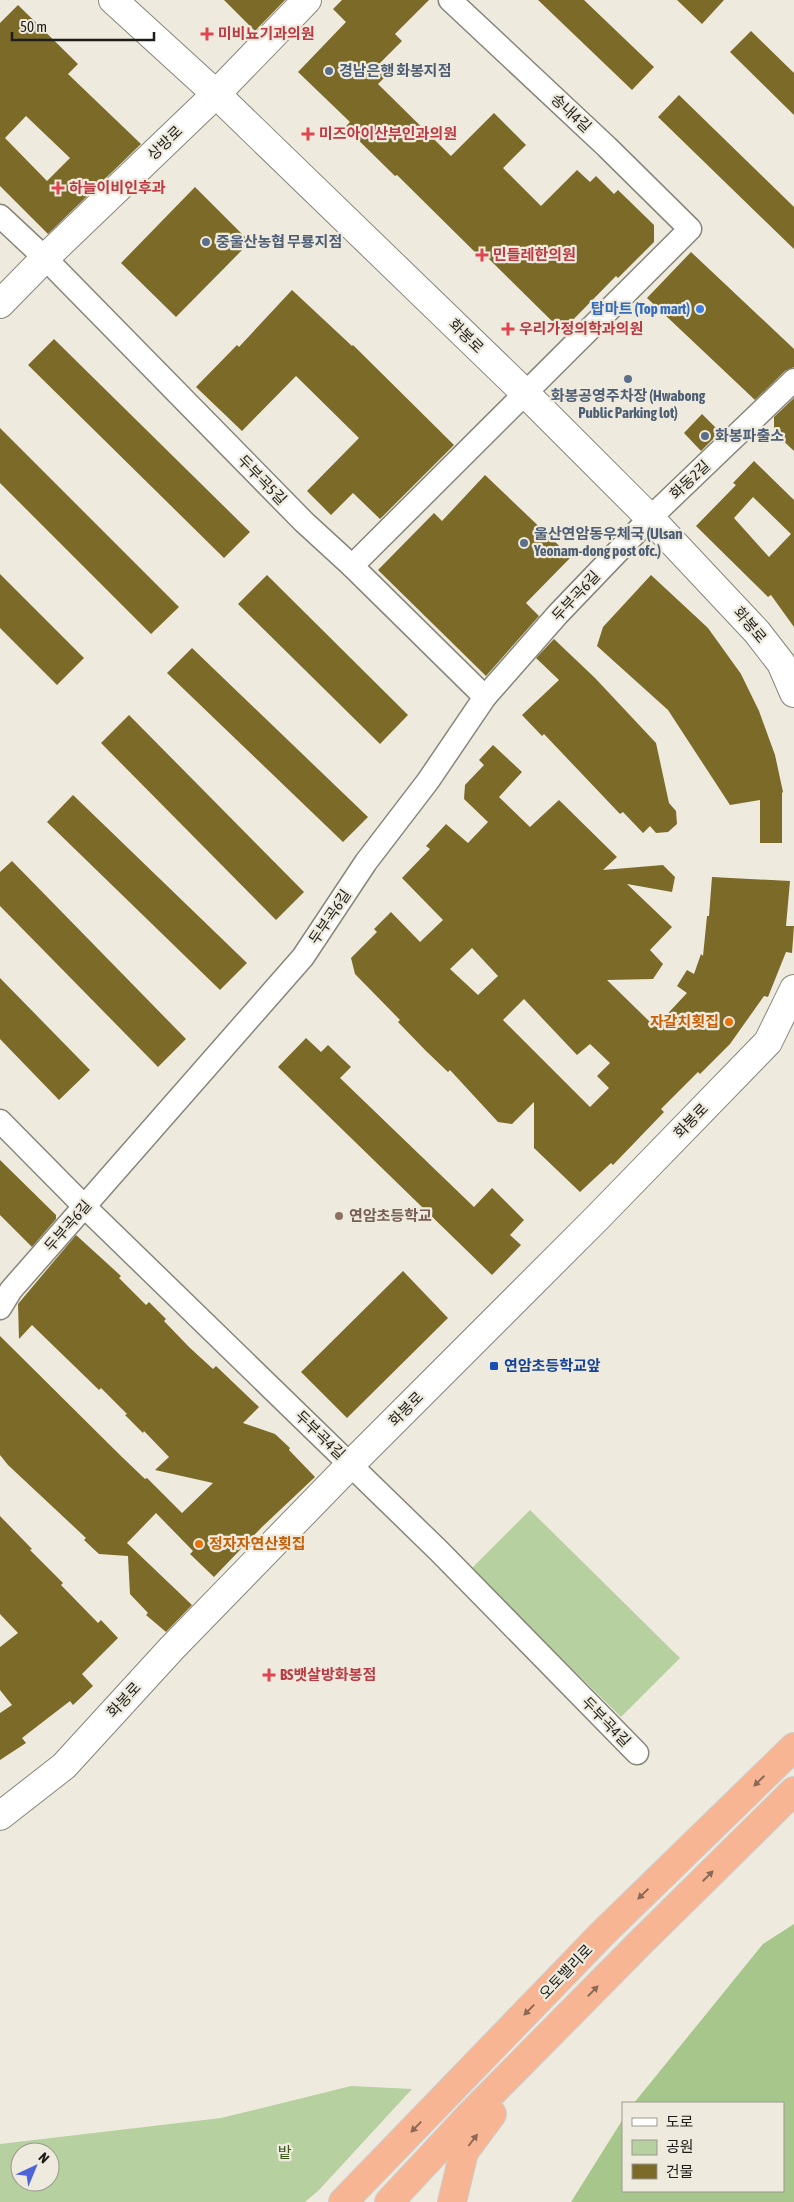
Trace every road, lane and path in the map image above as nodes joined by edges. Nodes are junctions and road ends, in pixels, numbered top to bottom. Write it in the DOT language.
graph roads {
  1 [pos="113,0"];
  2 [pos="307,0"];
  3 [pos="450,0"];
  4 [pos="216,94"];
  5 [pos="0,216"];
  6 [pos="45,258"];
  7 [pos="0,304"];
  8 [pos="794,380"];
  9 [pos="525,393"];
  10 [pos="650,518"];
  11 [pos="352,566"];
  12 [pos="794,693"];
  13 [pos="485,697"];
  14 [pos="794,989"];
  15 [pos="0,1122"];
  16 [pos="85,1207"];
  17 [pos="0,1308"];
  18 [pos="350,1464"];
  19 [pos="794,1747"];
  20 [pos="637,1753"];
  21 [pos="794,1791"];
  22 [pos="0,1816"];
  23 [pos="543,2043"];
  24 [pos="367,2178"];
  25 [pos="336,2202"];
  26 [pos="342,2202"];
  27 [pos="389,2202"];
  28 [pos="452,2202"];
  1 -- 4 [label="street, 화봉로"];
  2 -- 4 [label="street, 상방로"];
  3 -- 9 [label="street, 송내4길"];
  4 -- 6 [label="street, 상방로"];
  4 -- 9 [label="street, 화봉로"];
  5 -- 6 [label="street, 두부곡5길"];
  6 -- 7 [label="street, 상방로"];
  6 -- 11 [label="street, 두부곡5길"];
  8 -- 10 [label="street, 화동2길"];
  9 -- 10 [label="street, 화봉로"];
  9 -- 11 [label="street"];
  10 -- 12 [label="street, 화봉로"];
  10 -- 13 [label="street, 두부곡6길"];
  11 -- 13 [label="street, 두부곡5길"];
  13 -- 16 [label="street, 두부곡6길"];
  14 -- 18 [label="street, 화봉로"];
  15 -- 16 [label="street, 두부곡4길"];
  16 -- 17 [label="street, 두부곡6길"];
  16 -- 18 [label="street, 두부곡4길"];
  18 -- 20 [label="street, 두부곡4길"];
  18 -- 22 [label="street, 화봉로"];
  19 -- 24 [label="highway, 오토밸리로, one-way"];
  23 -- 21 [label="highway, one-way"];
  23 -- 27 [label="highway"];
  28 -- 23 [label="highway, one-way"];
  24 -- 25 [label="highway"];
  24 -- 26 [label="highway, 오토밸리로"];
}
